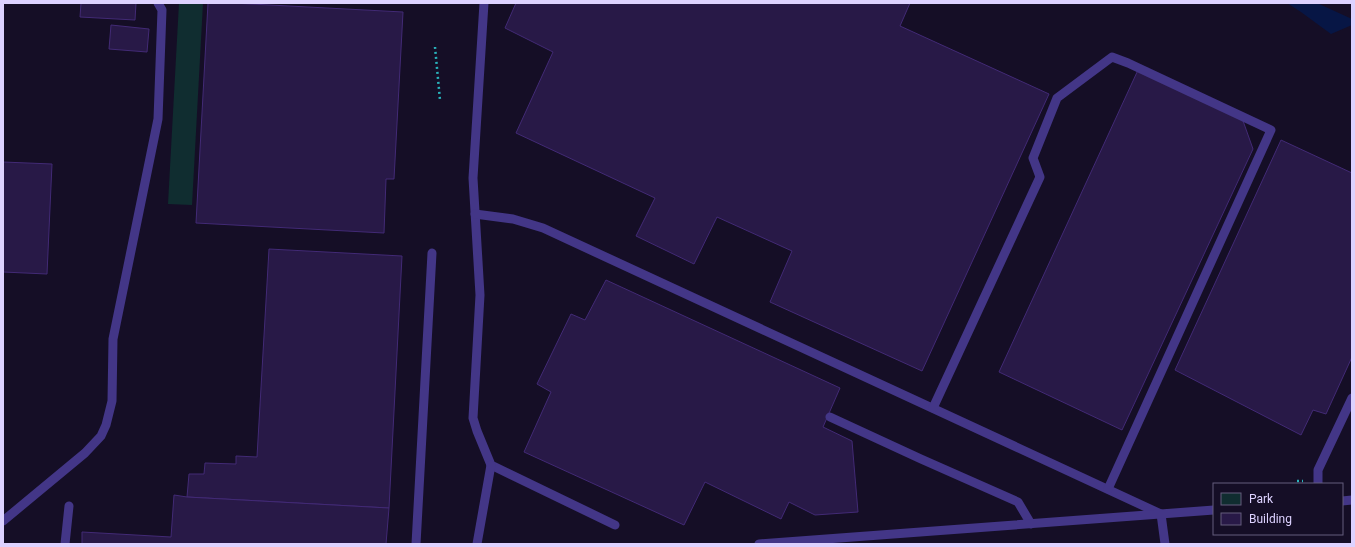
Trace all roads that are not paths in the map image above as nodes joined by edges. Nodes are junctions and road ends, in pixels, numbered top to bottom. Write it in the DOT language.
graph roads {
  1 [pos="158,3"];
  2 [pos="484,3"];
  3 [pos="475,214"];
  4 [pos="432,253"];
  5 [pos="1352,398"];
  6 [pos="933,408"];
  7 [pos="830,417"];
  8 [pos="491,465"];
  9 [pos="1318,483"];
  10 [pos="1108,489"];
  11 [pos="69,506"];
  12 [pos="1213,510"];
  13 [pos="1161,514"];
  14 [pos="3,520"];
  15 [pos="1031,524"];
  16 [pos="615,525"];
  17 [pos="881,540"];
  18 [pos="836,541"];
  19 [pos="65,544"];
  20 [pos="416,544"];
  21 [pos="477,544"];
  22 [pos="759,544"];
  23 [pos="1165,544"];
  1 -- 14 [label="lane"];
  2 -- 3 [label="lane"];
  3 -- 6 [label="lane"];
  3 -- 8 [label="lane"];
  4 -- 20 [label="lane"];
  5 -- 9 [label="lane"];
  6 -- 10 [label="lane"];
  6 -- 10 [label="lane"];
  7 -- 15 [label="lane"];
  8 -- 16 [label="lane"];
  8 -- 21 [label="lane"];
  10 -- 13 [label="lane"];
  11 -- 19 [label="lane"];
  12 -- 13 [label="lane"];
  13 -- 15 [label="lane"];
  13 -- 23 [label="lane"];
  15 -- 17 [label="lane"];
  17 -- 18 [label="lane"];
  18 -- 22 [label="lane"];
}
